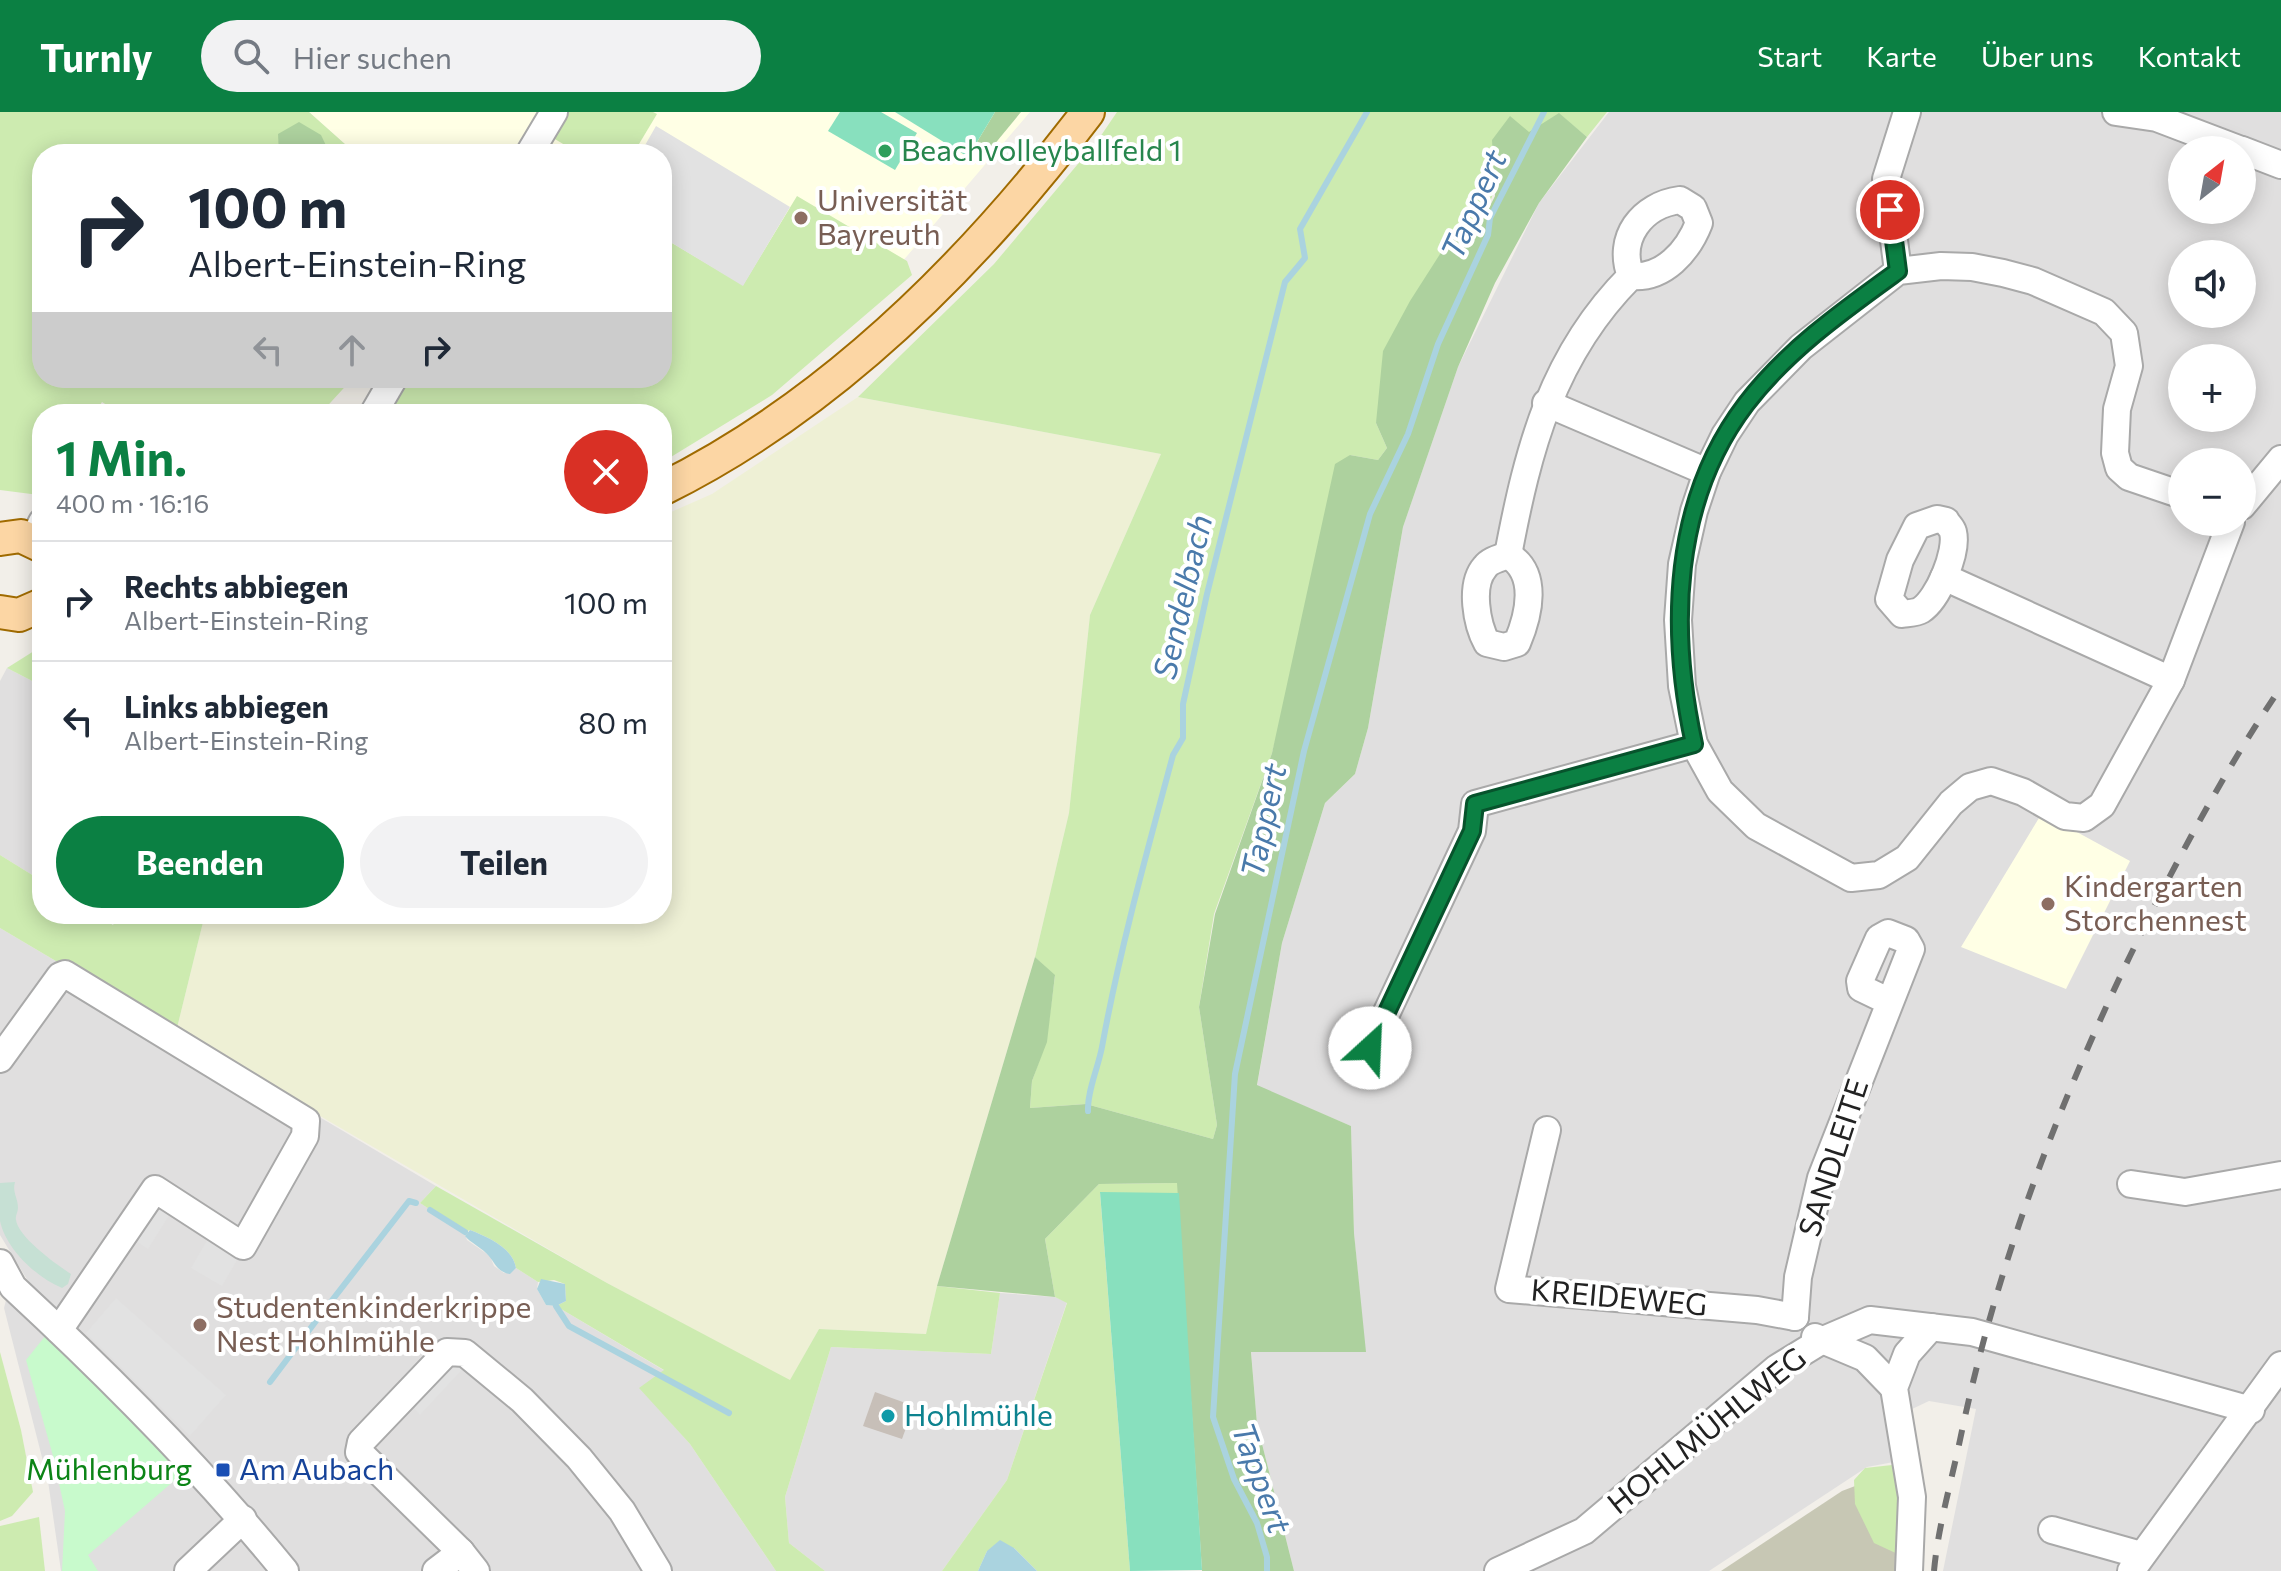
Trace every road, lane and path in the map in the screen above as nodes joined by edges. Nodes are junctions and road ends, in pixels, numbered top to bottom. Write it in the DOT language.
graph roads {
  1 [pos="554,112"];
  2 [pos="1088,112"];
  3 [pos="1907,112"];
  4 [pos="2116,112"];
  5 [pos="2205,136"];
  6 [pos="535,144"];
  7 [pos="2256,155"];
  8 [pos="2281,165"];
  9 [pos="1898,271"];
  10 [pos="1631,276"];
  11 [pos="1546,403"];
  12 [pos="2281,459"];
  13 [pos="1707,472"];
  14 [pos="672,483"];
  15 [pos="2256,489"];
  16 [pos="2168,490"];
  17 [pos="32,536"];
  18 [pos="2226,536"];
  19 [pos="0,539"];
  20 [pos="1508,555"];
  21 [pos="1944,577"];
  22 [pos="32,611"];
  23 [pos="2,620"];
  24 [pos="2171,680"];
  25 [pos="1694,744"];
  26 [pos="1888,1001"];
  27 [pos="1370,1048"];
  28 [pos="0,1059"];
  29 [pos="1547,1130"];
  30 [pos="2281,1175"];
  31 [pos="2131,1184"];
  32 [pos="0,1263"];
  33 [pos="1795,1317"];
  34 [pos="1931,1327"];
  35 [pos="59,1330"];
  36 [pos="1821,1341"];
  37 [pos="2281,1365"];
  38 [pos="1894,1388"];
  39 [pos="2251,1410"];
  40 [pos="243,1519"];
  41 [pos="2052,1530"];
  42 [pos="469,1562"];
  43 [pos="2136,1563"];
  44 [pos="188,1571"];
  45 [pos="285,1571"];
  46 [pos="436,1571"];
  47 [pos="658,1571"];
  48 [pos="1498,1571"];
  49 [pos="1909,1571"];
  1 -- 6 [label="street"];
  2 -- 14 [label="main road"];
  3 -- 9 [label="street"];
  4 -- 5 [label="street"];
  7 -- 8 [label="street"];
  9 -- 13 [label="street"];
  9 -- 16 [label="street"];
  10 -- 11 [label="street"];
  11 -- 13 [label="street"];
  11 -- 20 [label="street"];
  12 -- 15 [label="street"];
  13 -- 25 [label="street"];
  17 -- 19 [label="main road"];
  18 -- 24 [label="street"];
  21 -- 24 [label="street"];
  22 -- 23 [label="main road"];
  24 -- 25 [label="street"];
  25 -- 27 [label="street"];
  26 -- 33 [label="street, SANDLEITE"];
  28 -- 35 [label="street"];
  29 -- 33 [label="street, KREIDEWEG"];
  30 -- 31 [label="street"];
  32 -- 35 [label="street"];
  33 -- 36 [label="street"];
  34 -- 36 [label="street, HOHLMÜHLWEG"];
  34 -- 38 [label="street"];
  34 -- 39 [label="street, HOHLMÜHLWEG"];
  35 -- 40 [label="street"];
  36 -- 38 [label="street"];
  36 -- 48 [label="street, HOHLMÜHLWEG"];
  37 -- 39 [label="street"];
  38 -- 49 [label="street"];
  39 -- 43 [label="street"];
  40 -- 44 [label="street"];
  40 -- 45 [label="street"];
  41 -- 43 [label="street"];
  42 -- 46 [label="street"];
  42 -- 47 [label="street"];
}
